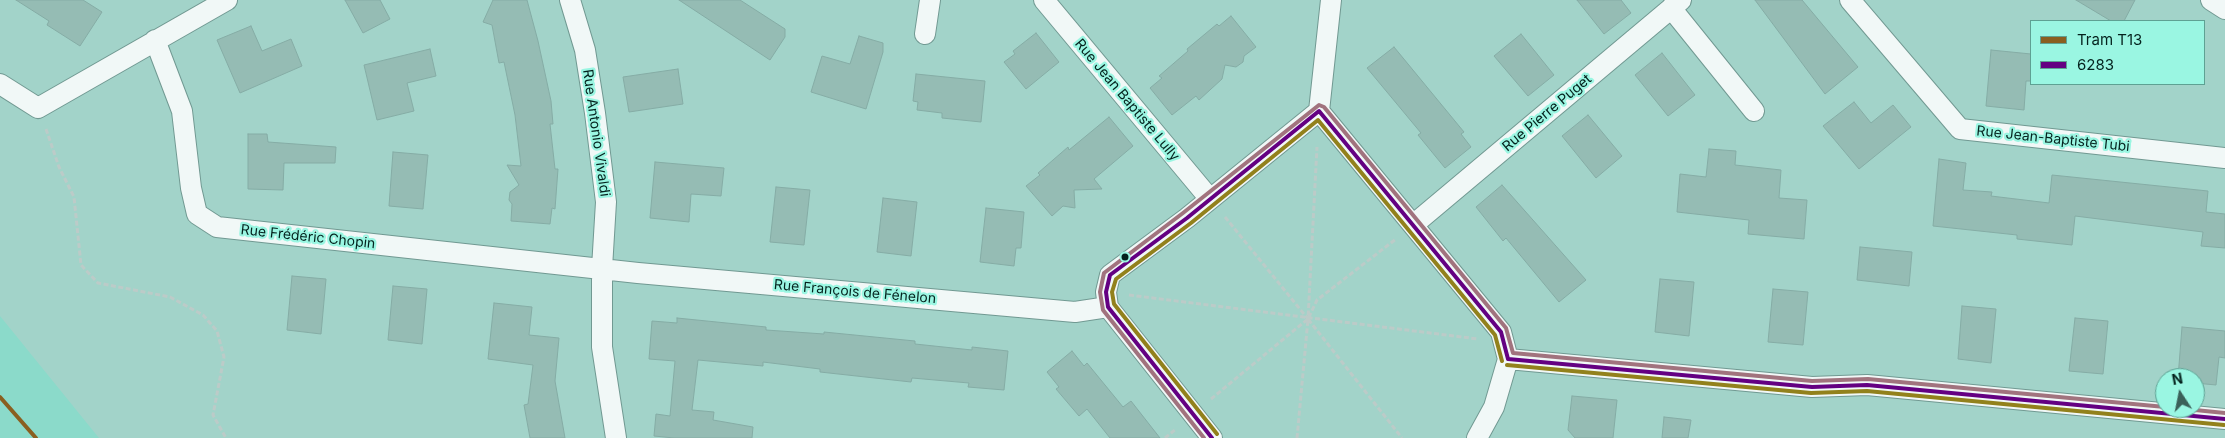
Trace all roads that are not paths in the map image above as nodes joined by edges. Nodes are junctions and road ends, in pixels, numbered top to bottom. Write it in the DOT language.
graph roads {
  1 [pos="228,0"];
  2 [pos="570,0"];
  3 [pos="930,0"];
  4 [pos="1044,0"];
  5 [pos="1331,0"];
  6 [pos="1850,0"];
  7 [pos="2211,0"];
  8 [pos="1676,4"];
  9 [pos="2225,9"];
  10 [pos="926,34"];
  11 [pos="155,40"];
  12 [pos="0,84"];
  13 [pos="1319,111"];
  14 [pos="1754,112"];
  15 [pos="2225,158"];
  16 [pos="1210,199"];
  17 [pos="1413,225"];
  18 [pos="602,268"];
  19 [pos="1107,300"];
  20 [pos="1506,351"];
  21 [pos="2225,420"];
  22 [pos="616,438"];
  23 [pos="1212,438"];
  24 [pos="1477,438"];
  1 -- 11 [label="street"];
  2 -- 18 [label="street, Rue Antonio Vivaldi"];
  3 -- 10 [label="street"];
  4 -- 16 [label="street, Rue Jean Baptiste Lully"];
  5 -- 13 [label="street"];
  6 -- 15 [label="street, Rue Jean-Baptiste Tubi"];
  7 -- 9 [label="street"];
  8 -- 14 [label="street"];
  8 -- 17 [label="street, Rue Pierre Puget"];
  11 -- 12 [label="street"];
  11 -- 18 [label="street, Rue Frédéric Chopin"];
  13 -- 16 [label="street"];
  13 -- 17 [label="street"];
  16 -- 19 [label="street"];
  17 -- 20 [label="street"];
  18 -- 19 [label="street, Rue François de Fénelon"];
  18 -- 22 [label="street, Rue Antonio Vivaldi"];
  19 -- 23 [label="street"];
  20 -- 21 [label="street"];
  20 -- 24 [label="street"];
}
